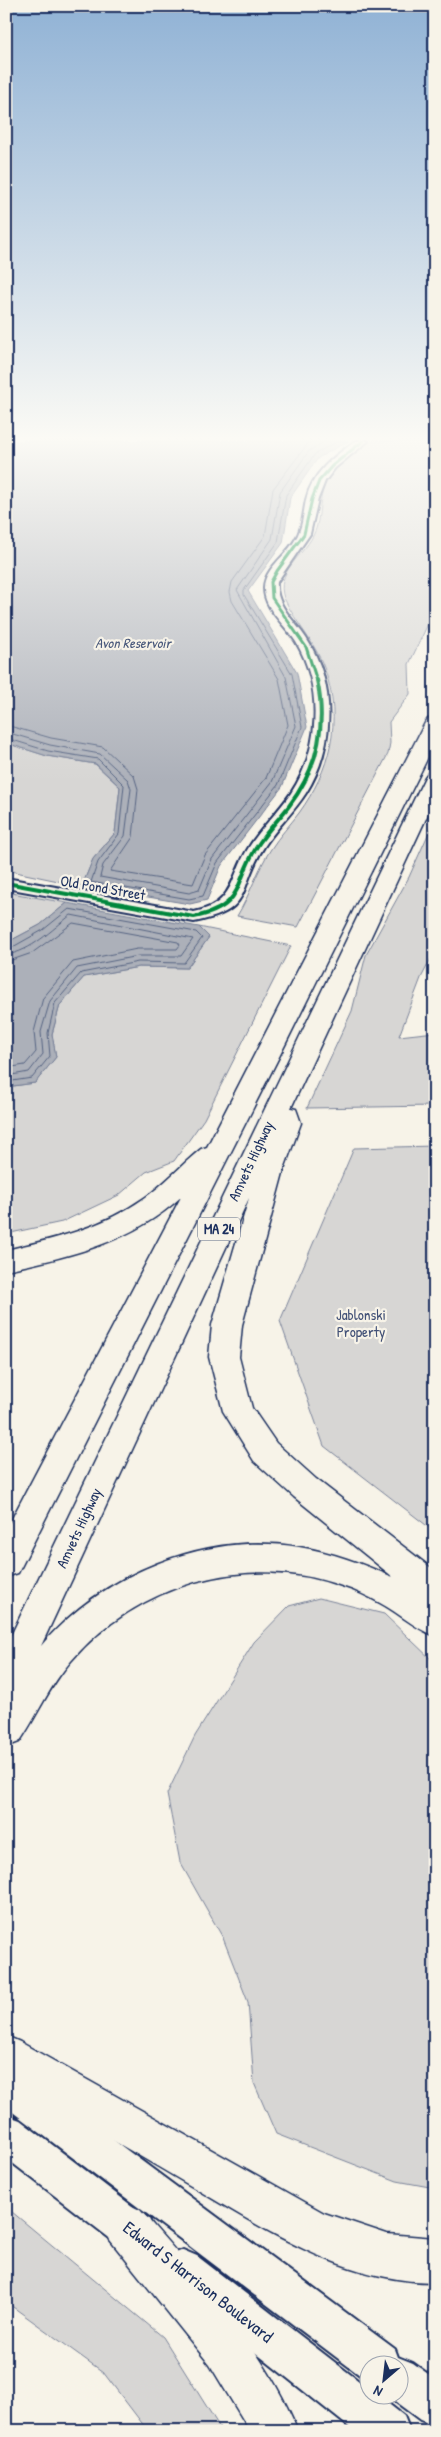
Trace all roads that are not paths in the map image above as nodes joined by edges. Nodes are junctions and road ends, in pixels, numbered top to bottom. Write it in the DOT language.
graph roads {
  1 [pos="291,555"];
  2 [pos="435,723"];
  3 [pos="435,777"];
  4 [pos="6,883"];
  5 [pos="287,1086"];
  6 [pos="220,1146"];
  7 [pos="6,1260"];
  8 [pos="6,1563"];
  9 [pos="435,1591"];
  10 [pos="435,1621"];
  11 [pos="6,1682"];
  12 [pos="6,1730"];
  13 [pos="6,2056"];
  14 [pos="6,2083"];
  15 [pos="6,2134"];
  16 [pos="124,2225"];
  17 [pos="435,2260"];
  18 [pos="367,2354"];
  19 [pos="408,2385"];
  20 [pos="435,2405"];
  21 [pos="275,2431"];
  22 [pos="389,2431"];
  1 -- 4 [label="street, Old Pond Street"];
  2 -- 6 [label="highway, MA 24"];
  3 -- 5 [label="highway, Amvets Highway / MA 24"];
  5 -- 9 [label="highway"];
  5 -- 11 [label="highway, Amvets Highway / MA 24"];
  6 -- 7 [label="highway"];
  6 -- 8 [label="highway, MA 24"];
  10 -- 12 [label="highway"];
  13 -- 17 [label="highway"];
  14 -- 18 [label="main road"];
  15 -- 16 [label="main road, Edward S Harrison Boulevard"];
  16 -- 21 [label="highway"];
  16 -- 22 [label="main road, Edward S Harrison Boulevard"];
  19 -- 20 [label="main road"];
}
